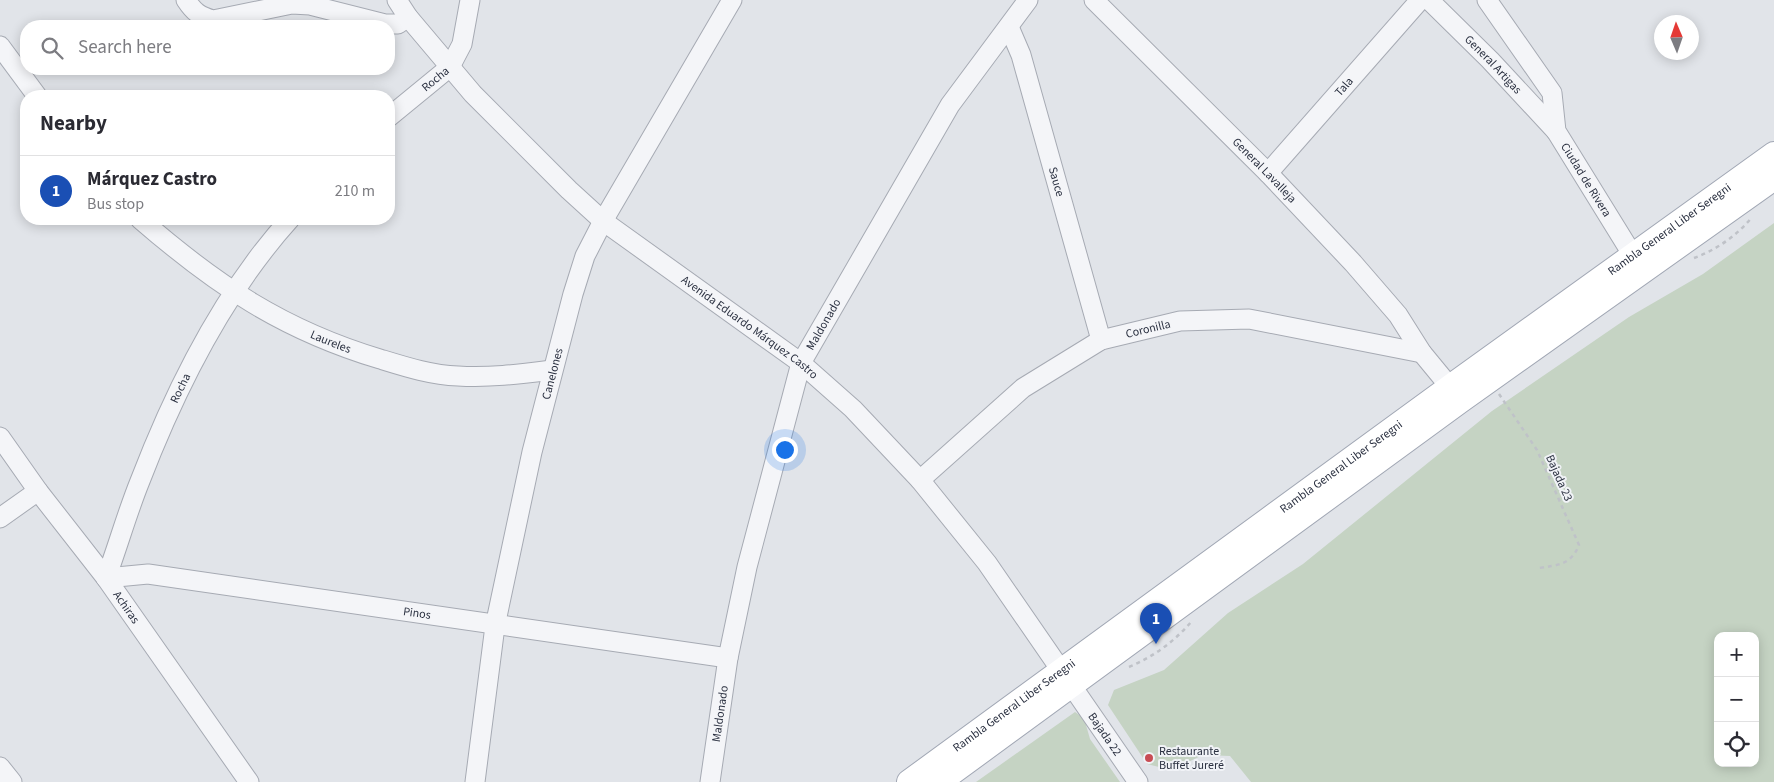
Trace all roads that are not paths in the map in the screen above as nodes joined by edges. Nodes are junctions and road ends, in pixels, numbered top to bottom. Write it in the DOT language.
graph roads {
  1 [pos="186,0"];
  2 [pos="397,0"];
  3 [pos="470,0"];
  4 [pos="732,0"];
  5 [pos="1028,0"];
  6 [pos="1094,0"];
  7 [pos="1420,0"];
  8 [pos="1429,0"];
  9 [pos="1487,0"];
  10 [pos="408,17"];
  11 [pos="213,20"];
  12 [pos="213,20"];
  13 [pos="369,20"];
  14 [pos="395,24"];
  15 [pos="1009,27"];
  16 [pos="1,51"];
  17 [pos="450,67"];
  18 [pos="20,75"];
  19 [pos="20,75"];
  20 [pos="32,90"];
  21 [pos="395,112"];
  22 [pos="1556,131"];
  23 [pos="1773,160"];
  24 [pos="1268,174"];
  25 [pos="603,221"];
  26 [pos="147,225"];
  27 [pos="285,225"];
  28 [pos="1632,254"];
  29 [pos="234,292"];
  30 [pos="1101,340"];
  31 [pos="1422,354"];
  32 [pos="801,363"];
  33 [pos="552,370"];
  34 [pos="1450,387"];
  35 [pos="0,437"];
  36 [pos="920,480"];
  37 [pos="38,491"];
  38 [pos="0,518"];
  39 [pos="106,578"];
  40 [pos="496,626"];
  41 [pos="728,658"];
  42 [pos="1067,677"];
  43 [pos="0,767"];
  44 [pos="12,782"];
  45 [pos="248,782"];
  46 [pos="475,782"];
  47 [pos="710,782"];
  48 [pos="909,782"];
  49 [pos="939,782"];
  50 [pos="1138,782"];
  1 -- 11 [label="street"];
  2 -- 10 [label="street, Avenida Eduardo Márquez Castro"];
  3 -- 17 [label="street, Rocha"];
  4 -- 25 [label="street, Canelones"];
  5 -- 15 [label="street, Maldonado"];
  6 -- 24 [label="street, General Lavalleja"];
  7 -- 24 [label="street, Tala"];
  8 -- 22 [label="street, General Artigas"];
  9 -- 22 [label="street, Ciudad de Rivera"];
  10 -- 14 [label="street"];
  10 -- 17 [label="street, Avenida Eduardo Márquez Castro"];
  12 -- 13 [label="street"];
  15 -- 30 [label="street, Sauce"];
  15 -- 32 [label="street, Maldonado"];
  16 -- 18 [label="street"];
  17 -- 21 [label="street, Rocha"];
  17 -- 25 [label="street, Avenida Eduardo Márquez Castro"];
  19 -- 20 [label="street"];
  22 -- 28 [label="street, Ciudad de Rivera"];
  23 -- 28 [label="main road, Rambla General Liber Seregni"];
  23 -- 42 [label="main road, Rambla General Liber Seregni"];
  24 -- 31 [label="street, General Lavalleja"];
  25 -- 32 [label="street, Avenida Eduardo Márquez Castro"];
  25 -- 33 [label="street, Canelones"];
  26 -- 29 [label="street, Laureles"];
  27 -- 29 [label="street, Rocha"];
  28 -- 34 [label="main road, Rambla General Liber Seregni"];
  29 -- 33 [label="street, Laureles"];
  29 -- 39 [label="street, Rocha"];
  30 -- 31 [label="street, Coronilla"];
  30 -- 36 [label="street, Coronilla"];
  31 -- 34 [label="street, General Lavalleja"];
  32 -- 36 [label="street, Avenida Eduardo Márquez Castro"];
  32 -- 41 [label="street, Maldonado"];
  33 -- 40 [label="street, Canelones"];
  34 -- 42 [label="main road, Rambla General Liber Seregni"];
  35 -- 37 [label="street, Achiras"];
  36 -- 42 [label="street, Avenida Eduardo Márquez Castro"];
  37 -- 38 [label="street"];
  37 -- 39 [label="street, Achiras"];
  39 -- 40 [label="street, Pinos"];
  39 -- 45 [label="street, Achiras"];
  40 -- 41 [label="street, Pinos"];
  40 -- 46 [label="street, Canelones"];
  41 -- 47 [label="street, Maldonado"];
  42 -- 48 [label="main road, Rambla General Liber Seregni"];
  42 -- 49 [label="main road, Rambla General Liber Seregni"];
  42 -- 50 [label="street, Bajada 22"];
  43 -- 44 [label="street"];
}
